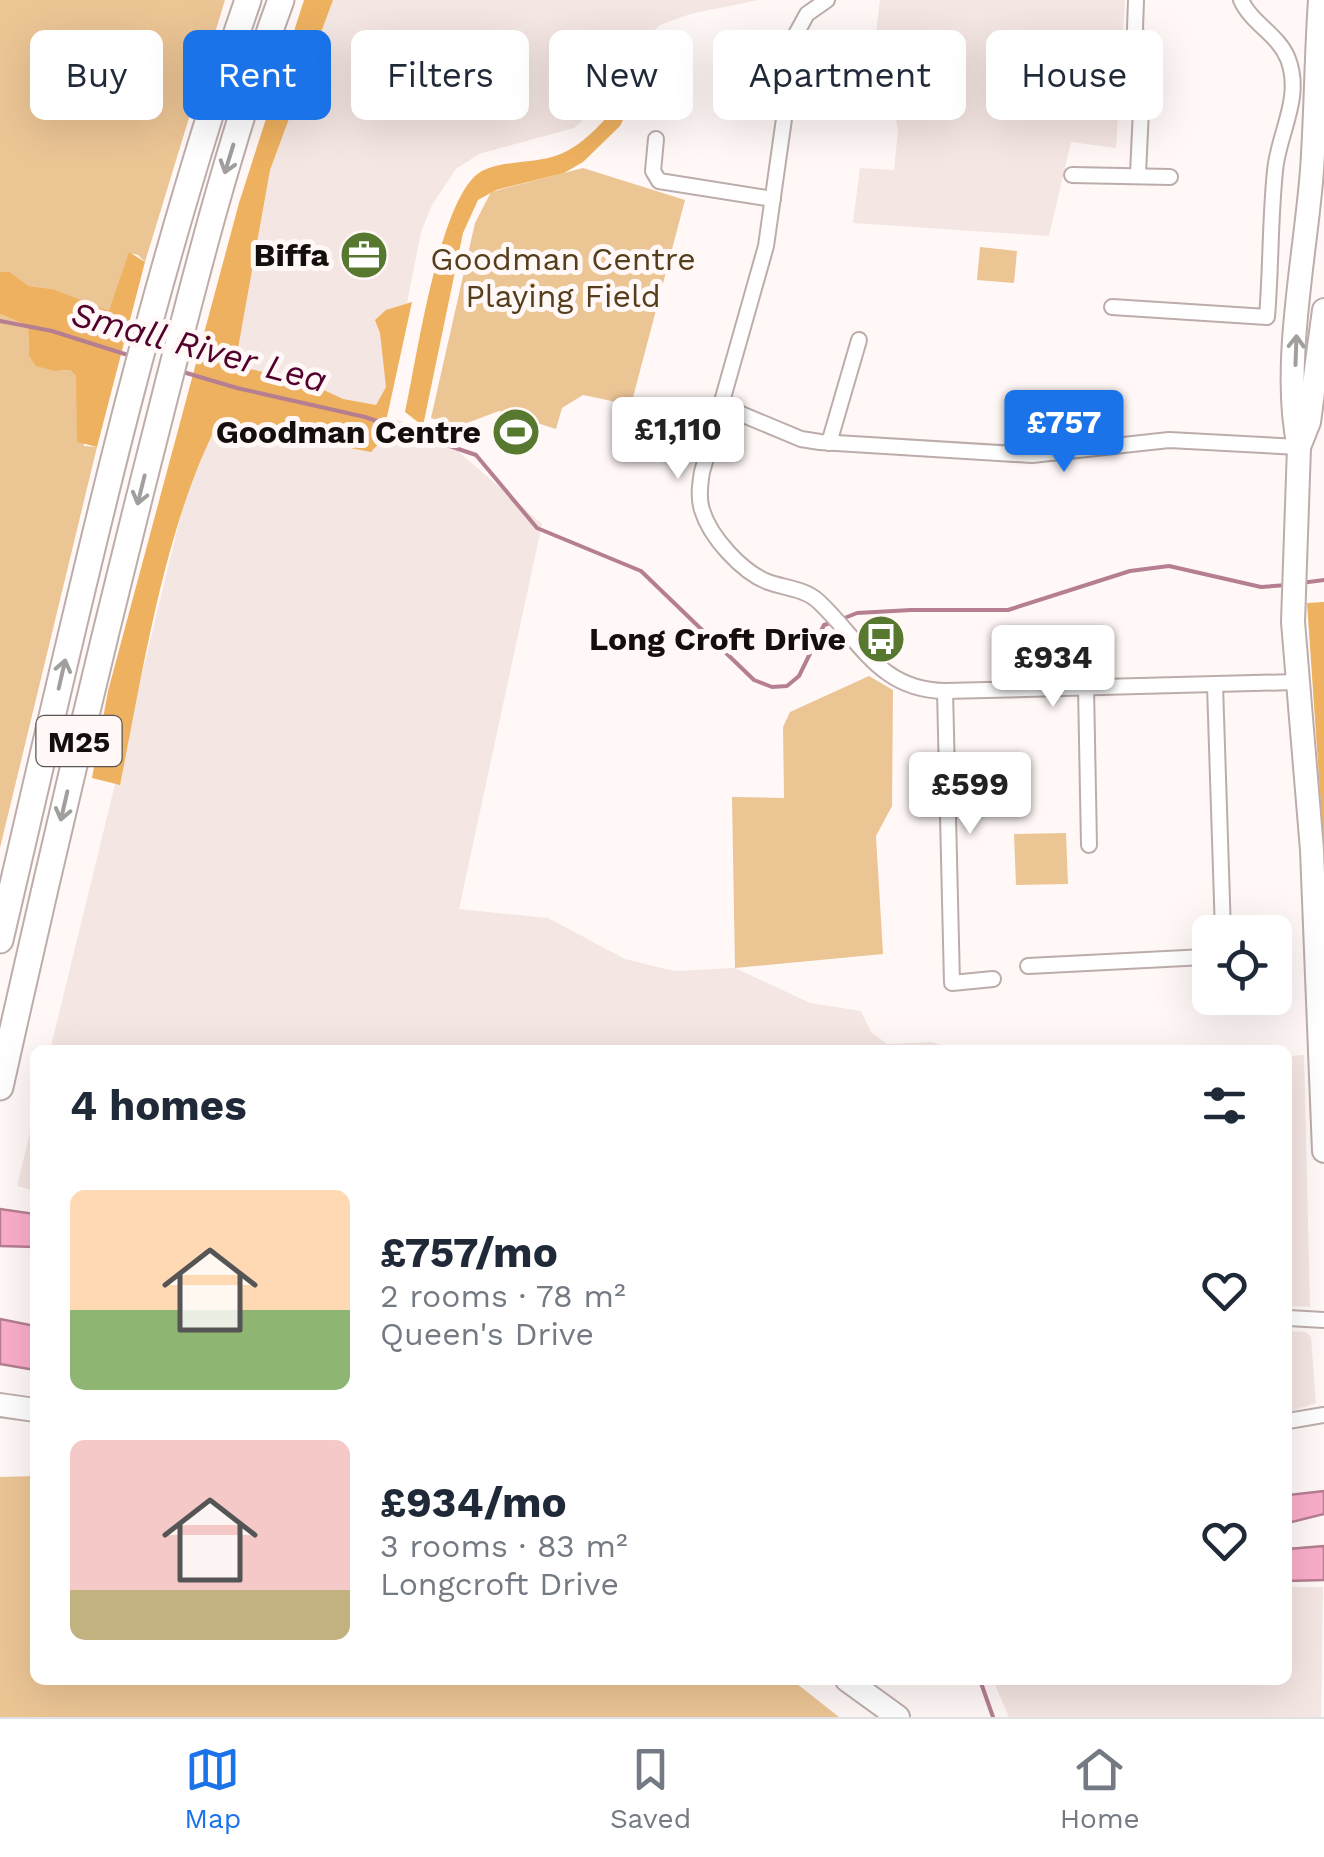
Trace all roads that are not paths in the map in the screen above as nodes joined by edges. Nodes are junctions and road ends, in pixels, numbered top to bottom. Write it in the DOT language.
graph roads {
  1 [pos="248,0"];
  2 [pos="281,0"];
  3 [pos="827,0"];
  4 [pos="1136,0"];
  5 [pos="1241,0"];
  6 [pos="1320,0"];
  7 [pos="1318,132"];
  8 [pos="656,139"];
  9 [pos="1138,174"];
  10 [pos="1072,175"];
  11 [pos="1170,177"];
  12 [pos="774,199"];
  13 [pos="1112,308"];
  14 [pos="1324,310"];
  15 [pos="858,340"];
  16 [pos="722,406"];
  17 [pos="829,443"];
  18 [pos="1300,447"];
  19 [pos="1296,682"];
  20 [pos="1215,685"];
  21 [pos="1086,687"];
  22 [pos="945,691"];
  23 [pos="1089,845"];
  24 [pos="1222,915"];
  25 [pos="0,940"];
  26 [pos="1192,958"];
  27 [pos="1028,966"];
  28 [pos="992,979"];
  29 [pos="0,1087"];
  30 [pos="1324,1151"];
  31 [pos="1292,1318"];
  32 [pos="1324,1320"];
  33 [pos="0,1405"];
  34 [pos="30,1409"];
  35 [pos="1324,1415"];
  36 [pos="1292,1420"];
  37 [pos="854,1685"];
  38 [pos="898,1717"];
  25 -- 1 [label="highway, M25, one-way"];
  2 -- 29 [label="highway, M25, one-way"];
  3 -- 12 [label="street"];
  4 -- 9 [label="street"];
  5 -- 13 [label="street"];
  6 -- 7 [label="main road"];
  18 -- 7 [label="main road, one-way"];
  8 -- 12 [label="street"];
  9 -- 10 [label="street"];
  9 -- 11 [label="street"];
  12 -- 16 [label="street"];
  14 -- 18 [label="main road"];
  15 -- 17 [label="street"];
  16 -- 17 [label="street"];
  16 -- 22 [label="street"];
  17 -- 18 [label="street"];
  18 -- 19 [label="main road"];
  19 -- 20 [label="street"];
  19 -- 30 [label="main road"];
  20 -- 21 [label="street"];
  20 -- 24 [label="street"];
  21 -- 22 [label="street"];
  21 -- 23 [label="street"];
  22 -- 28 [label="street"];
  26 -- 27 [label="street"];
  31 -- 32 [label="street"];
  33 -- 34 [label="main road"];
  35 -- 36 [label="street"];
  37 -- 38 [label="main road"];
}
